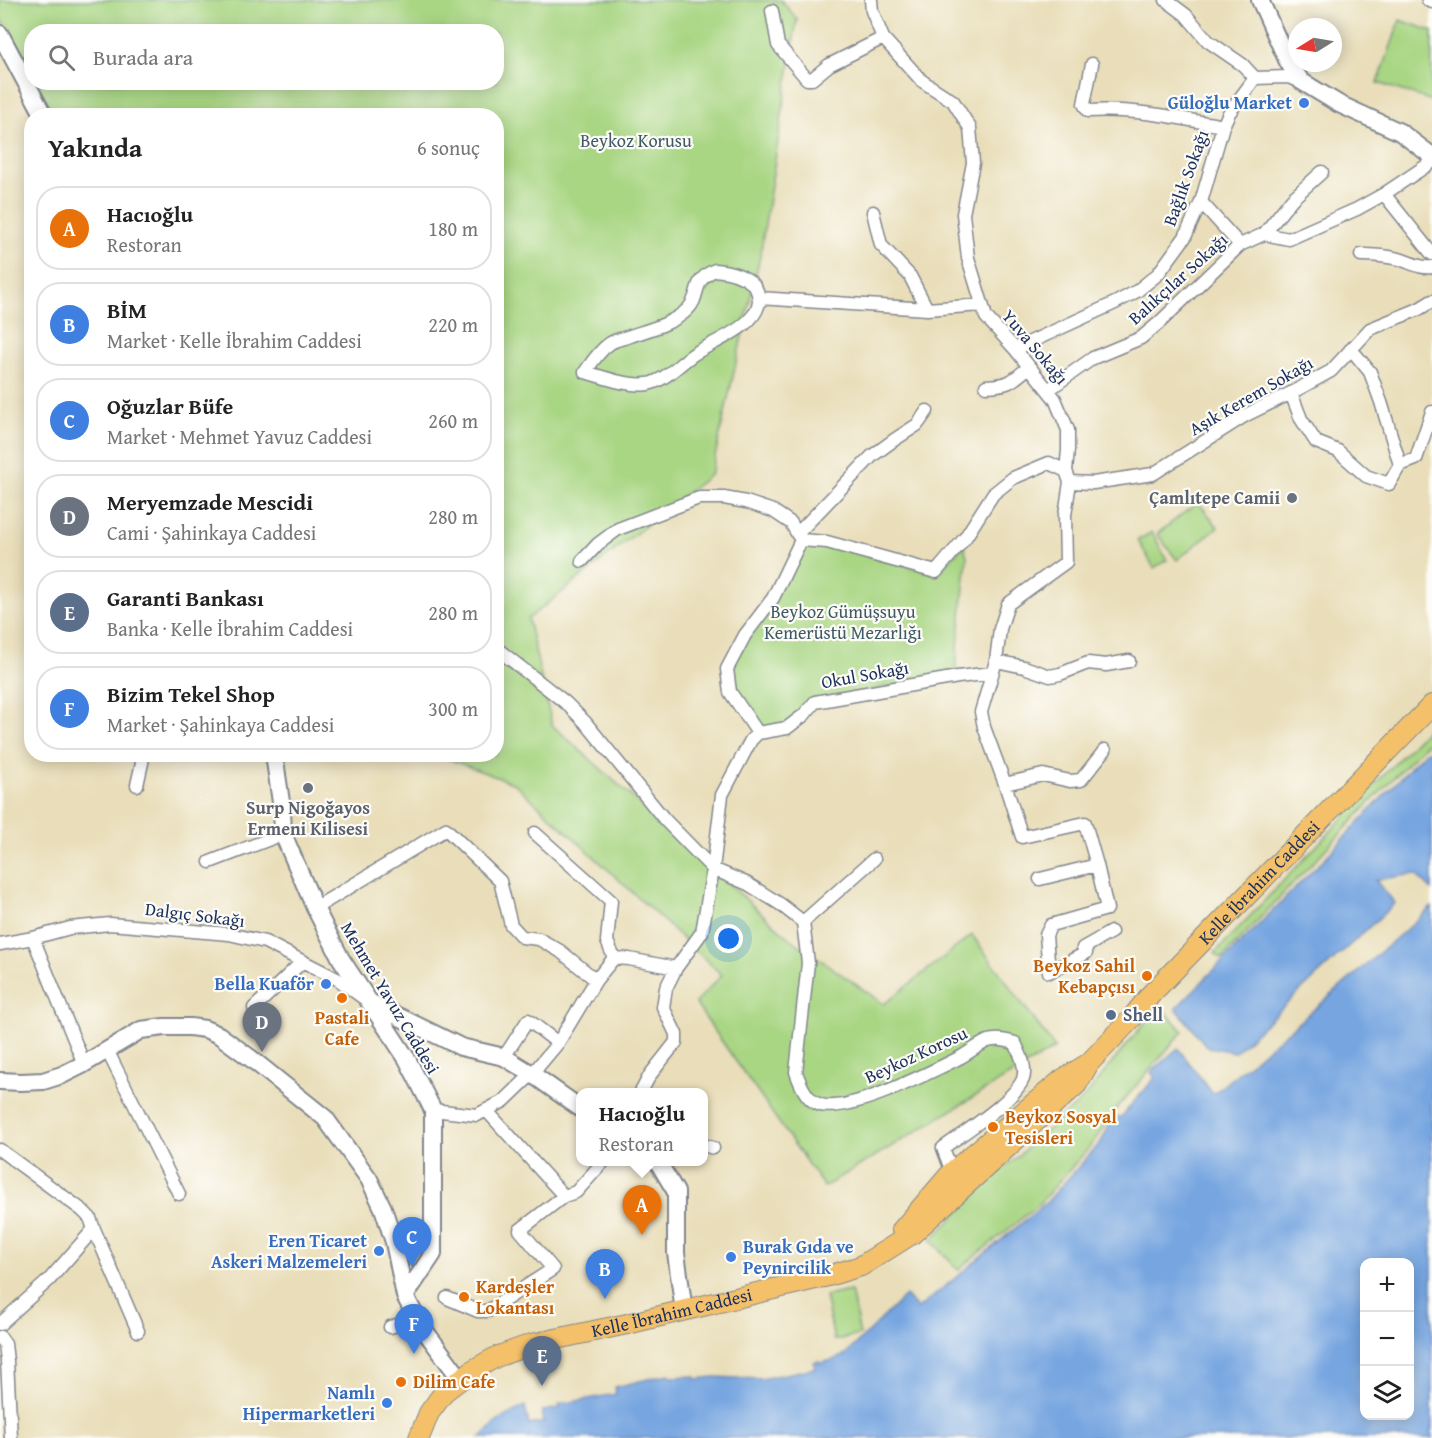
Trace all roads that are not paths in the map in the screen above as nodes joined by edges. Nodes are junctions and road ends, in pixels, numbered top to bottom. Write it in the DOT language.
graph roads {
  1 [pos="871,0"];
  2 [pos="1166,0"];
  3 [pos="1260,0"];
  4 [pos="1428,0"];
  5 [pos="1432,2"];
  6 [pos="772,11"];
  7 [pos="0,34"];
  8 [pos="883,38"];
  9 [pos="1092,64"];
  10 [pos="1255,78"];
  11 [pos="24,79"];
  12 [pos="1301,81"];
  13 [pos="30,90"];
  14 [pos="40,108"];
  15 [pos="1223,126"];
  16 [pos="1432,156"];
  17 [pos="1432,162"];
  18 [pos="1322,172"];
  19 [pos="1384,194"];
  20 [pos="1201,202"];
  21 [pos="873,212"];
  22 [pos="1264,234"];
  23 [pos="1240,245"];
  24 [pos="1432,254"];
  25 [pos="1361,255"];
  26 [pos="1432,267"];
  27 [pos="759,298"];
  28 [pos="1432,301"];
  29 [pos="982,305"];
  30 [pos="927,309"];
  31 [pos="1015,349"];
  32 [pos="1350,350"];
  33 [pos="1029,367"];
  34 [pos="986,386"];
  35 [pos="1048,390"];
  36 [pos="1290,393"];
  37 [pos="927,411"];
  38 [pos="1432,412"];
  39 [pos="1400,465"];
  40 [pos="1068,477"];
  41 [pos="799,537"];
  42 [pos="582,561"];
  43 [pos="504,654"];
  44 [pos="1129,661"];
  45 [pos="994,667"];
  46 [pos="1432,705"];
  47 [pos="758,732"];
  48 [pos="1105,750"];
  49 [pos="142,762"];
  50 [pos="275,762"];
  51 [pos="1005,784"];
  52 [pos="137,785"];
  53 [pos="535,833"];
  54 [pos="283,834"];
  55 [pos="874,859"];
  56 [pos="210,862"];
  57 [pos="1097,865"];
  58 [pos="713,869"];
  59 [pos="1040,879"];
  60 [pos="315,908"];
  61 [pos="803,922"];
  62 [pos="1111,932"];
  63 [pos="33,938"];
  64 [pos="0,944"];
  65 [pos="614,958"];
  66 [pos="303,961"];
  67 [pos="676,968"];
  68 [pos="596,980"];
  69 [pos="370,1003"];
  70 [pos="254,1008"];
  71 [pos="558,1043"];
  72 [pos="107,1050"];
  73 [pos="504,1057"];
  74 [pos="1089,1063"];
  75 [pos="84,1064"];
  76 [pos="532,1074"];
  77 [pos="0,1081"];
  78 [pos="643,1088"];
  79 [pos="576,1105"];
  80 [pos="433,1110"];
  81 [pos="486,1110"];
  82 [pos="0,1150"];
  83 [pos="599,1166"];
  84 [pos="661,1166"];
  85 [pos="952,1172"];
  86 [pos="179,1194"];
  87 [pos="564,1196"];
  88 [pos="94,1229"];
  89 [pos="884,1251"];
  90 [pos="405,1296"];
  91 [pos="447,1298"];
  92 [pos="684,1311"];
  93 [pos="417,1319"];
  94 [pos="0,1324"];
  95 [pos="390,1327"];
  96 [pos="138,1331"];
  97 [pos="0,1337"];
  98 [pos="3,1362"];
  99 [pos="460,1378"];
  100 [pos="11,1438"];
  101 [pos="419,1438"];
  1 -- 8 [label="street, Yuva Sokağı"];
  2 -- 10 [label="street"];
  3 -- 12 [label="street"];
  4 -- 5 [label="street"];
  6 -- 8 [label="street"];
  7 -- 11 [label="street"];
  8 -- 29 [label="street, Yuva Sokağı"];
  9 -- 15 [label="street"];
  10 -- 12 [label="street"];
  10 -- 15 [label="street, Bağlık Sokağı"];
  12 -- 16 [label="street"];
  13 -- 14 [label="street"];
  15 -- 20 [label="street, Bağlık Sokağı"];
  17 -- 19 [label="street"];
  18 -- 22 [label="street"];
  19 -- 22 [label="street"];
  19 -- 24 [label="street"];
  20 -- 23 [label="street"];
  20 -- 31 [label="street, Bağlık Sokağı"];
  21 -- 30 [label="street"];
  22 -- 23 [label="street, Balıkçılar Sokağı"];
  23 -- 35 [label="street, Balıkçılar Sokağı"];
  25 -- 26 [label="street"];
  27 -- 27 [label="street"];
  27 -- 30 [label="street"];
  28 -- 32 [label="street, Aşık Kerem Sokağı"];
  29 -- 30 [label="street"];
  29 -- 31 [label="street, Yuva Sokağı"];
  31 -- 33 [label="street, Yuva Sokağı"];
  32 -- 36 [label="street, Aşık Kerem Sokağı"];
  32 -- 39 [label="street"];
  33 -- 34 [label="street"];
  33 -- 35 [label="street, Yuva Sokağı"];
  35 -- 40 [label="street, Yuva Sokağı"];
  36 -- 39 [label="street"];
  36 -- 40 [label="street, Aşık Kerem Sokağı"];
  37 -- 41 [label="street"];
  38 -- 39 [label="street"];
  40 -- 41 [label="street, Aşık Kerem Sokağı"];
  40 -- 45 [label="street, Yuva Sokağı"];
  41 -- 42 [label="street"];
  41 -- 47 [label="street"];
  43 -- 58 [label="street"];
  44 -- 45 [label="street, Okul Sokağı"];
  45 -- 47 [label="street, Okul Sokağı"];
  45 -- 51 [label="street"];
  46 -- 74 [label="main road, Kelle İbrahim Caddesi"];
  47 -- 58 [label="street"];
  48 -- 51 [label="street"];
  49 -- 52 [label="street"];
  50 -- 54 [label="street, Mehmet Yavuz Caddesi"];
  51 -- 57 [label="street"];
  53 -- 65 [label="street"];
  54 -- 56 [label="street"];
  54 -- 60 [label="street, Mehmet Yavuz Caddesi"];
  55 -- 61 [label="street"];
  57 -- 59 [label="street"];
  57 -- 62 [label="street"];
  58 -- 61 [label="street"];
  58 -- 67 [label="street"];
  60 -- 68 [label="street"];
  60 -- 69 [label="street, Mehmet Yavuz Caddesi"];
  61 -- 85 [label="street, Beykoz Korosu"];
  63 -- 64 [label="street, Dalgıç Sokağı"];
  63 -- 66 [label="street, Dalgıç Sokağı"];
  63 -- 75 [label="street"];
  65 -- 67 [label="street"];
  65 -- 68 [label="street"];
  66 -- 69 [label="street, Dalgıç Sokağı"];
  66 -- 70 [label="street"];
  67 -- 78 [label="street"];
  68 -- 71 [label="street"];
  69 -- 73 [label="street"];
  69 -- 80 [label="street, Mehmet Yavuz Caddesi"];
  71 -- 73 [label="street"];
  71 -- 76 [label="street"];
  72 -- 75 [label="street"];
  72 -- 86 [label="street"];
  72 -- 90 [label="street"];
  73 -- 76 [label="street"];
  74 -- 85 [label="main road, Kelle İbrahim Caddesi"];
  74 -- 89 [label="main road, Kelle İbrahim Caddesi"];
  75 -- 77 [label="street"];
  76 -- 79 [label="street"];
  76 -- 81 [label="street"];
  80 -- 81 [label="street"];
  80 -- 90 [label="street, Mehmet Yavuz Caddesi"];
  81 -- 87 [label="street"];
  82 -- 88 [label="street"];
  83 -- 87 [label="street"];
  84 -- 92 [label="street"];
  85 -- 89 [label="main road, Kelle İbrahim Caddesi"];
  87 -- 91 [label="street"];
  88 -- 94 [label="street"];
  88 -- 96 [label="street"];
  89 -- 92 [label="main road, Kelle İbrahim Caddesi"];
  90 -- 93 [label="street"];
  92 -- 99 [label="main road, Kelle İbrahim Caddesi"];
  93 -- 95 [label="street"];
  93 -- 99 [label="street"];
  97 -- 98 [label="street"];
  98 -- 100 [label="street"];
  99 -- 101 [label="main road, Kelle İbrahim Caddesi"];
}
